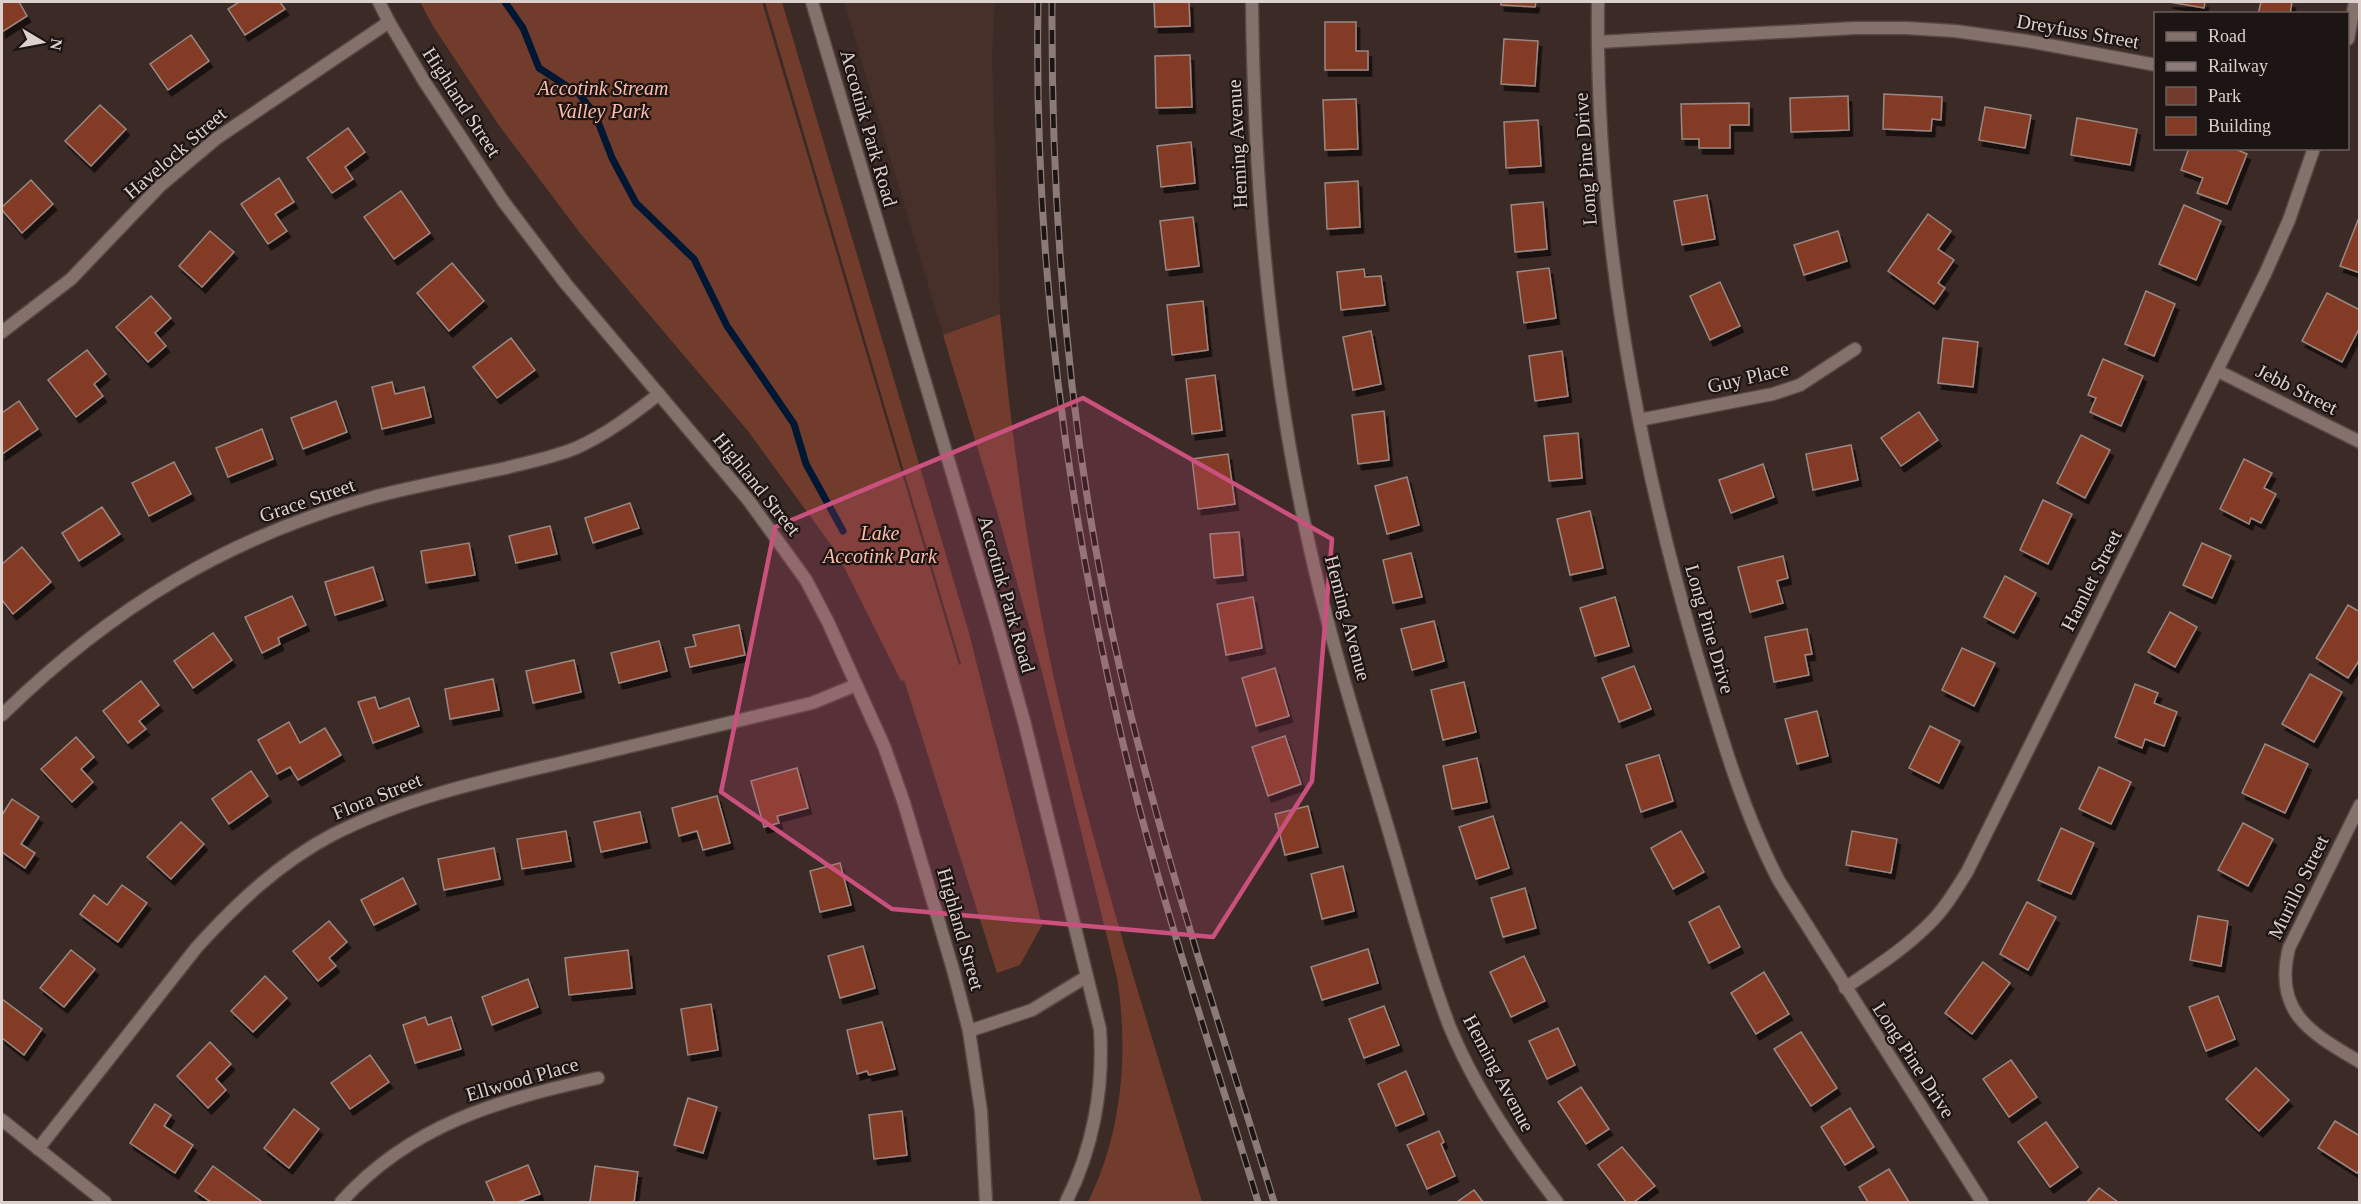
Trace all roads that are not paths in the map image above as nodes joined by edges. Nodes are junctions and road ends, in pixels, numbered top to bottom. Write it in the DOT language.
graph roads {
  1 [pos="379,2"];
  2 [pos="812,2"];
  3 [pos="1252,2"];
  4 [pos="1598,2"];
  5 [pos="2355,2"];
  6 [pos="389,22"];
  7 [pos="2349,34"];
  8 [pos="1598,42"];
  9 [pos="2154,65"];
  10 [pos="2313,150"];
  11 [pos="2,332"];
  12 [pos="1855,350"];
  13 [pos="2218,371"];
  14 [pos="659,394"];
  15 [pos="1639,420"];
  16 [pos="2360,442"];
  17 [pos="856,685"];
  18 [pos="2,715"];
  19 [pos="2360,805"];
  20 [pos="1086,976"];
  21 [pos="1845,988"];
  22 [pos="969,1031"];
  23 [pos="2360,1062"];
  24 [pos="598,1078"];
  25 [pos="2,1120"];
  26 [pos="38,1149"];
  27 [pos="105,1203"];
  28 [pos="341,1203"];
  29 [pos="986,1203"];
  30 [pos="1066,1203"];
  31 [pos="1557,1203"];
  32 [pos="1982,1203"];
  1 -- 6 [label="street, Highland Street"];
  2 -- 20 [label="street, Accotink Park Road"];
  3 -- 31 [label="street, Heming Avenue"];
  4 -- 8 [label="street, Long Pine Drive"];
  5 -- 7 [label="street"];
  6 -- 11 [label="street, Havelock Street"];
  6 -- 14 [label="street, Highland Street"];
  8 -- 9 [label="street, Dreyfuss Street"];
  8 -- 15 [label="street, Long Pine Drive"];
  10 -- 13 [label="street, Hamlet Street"];
  12 -- 15 [label="street, Guy Place"];
  13 -- 16 [label="street, Jebb Street"];
  13 -- 21 [label="street, Hamlet Street"];
  14 -- 17 [label="street, Highland Street"];
  14 -- 18 [label="street, Grace Street"];
  15 -- 21 [label="street, Long Pine Drive"];
  17 -- 22 [label="street, Highland Street"];
  17 -- 26 [label="street, Flora Street"];
  19 -- 23 [label="street, Murillo Street"];
  20 -- 22 [label="street"];
  20 -- 30 [label="street, Accotink Park Road"];
  21 -- 32 [label="street, Long Pine Drive"];
  22 -- 29 [label="street, Highland Street"];
  24 -- 28 [label="street, Ellwood Place"];
  25 -- 26 [label="street"];
  26 -- 27 [label="street"];
}
